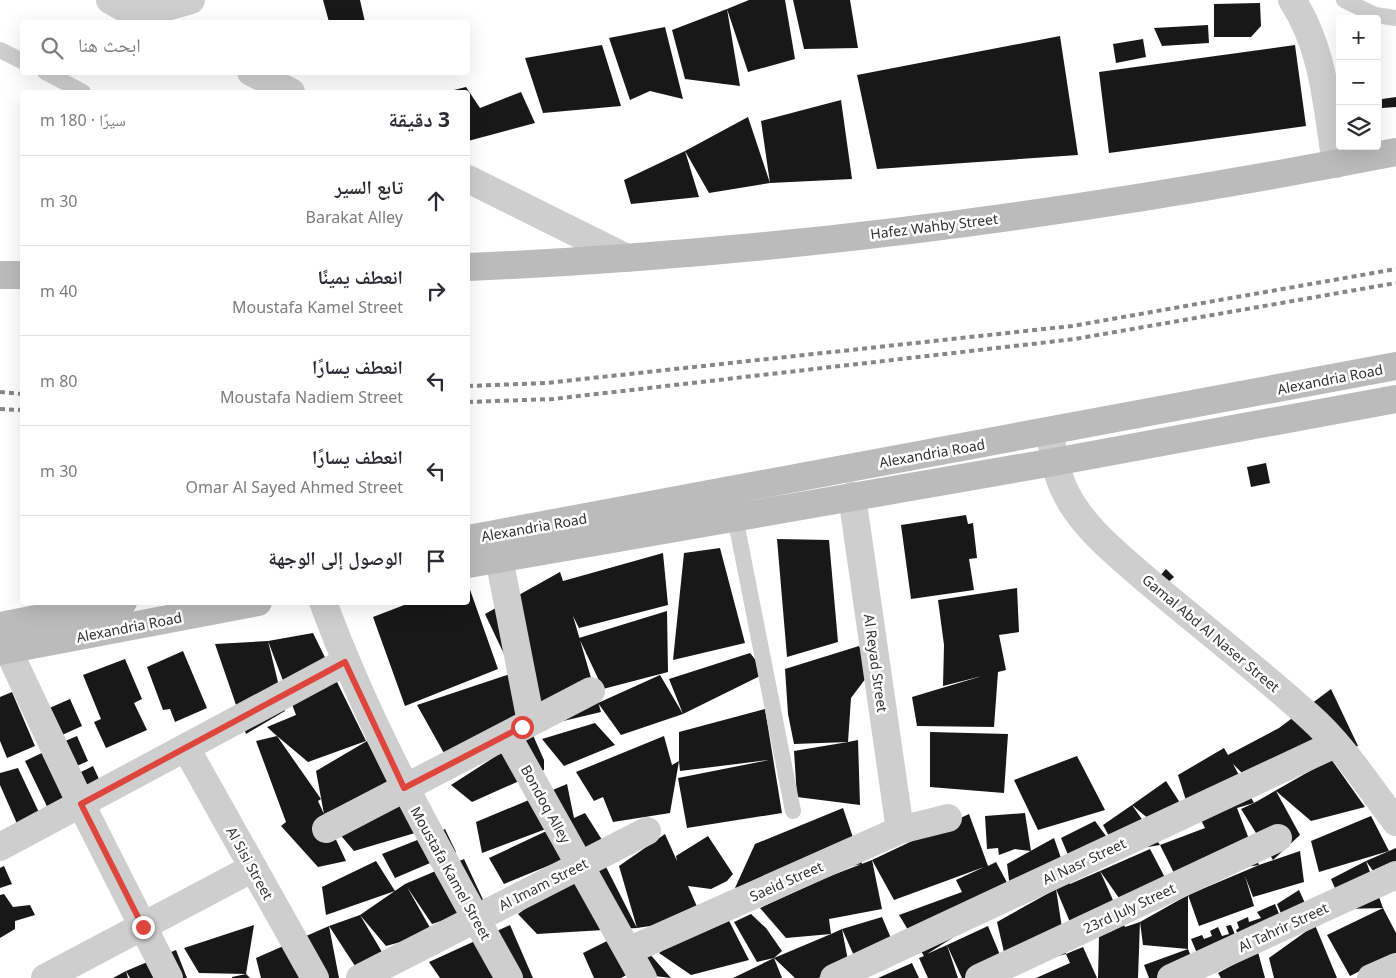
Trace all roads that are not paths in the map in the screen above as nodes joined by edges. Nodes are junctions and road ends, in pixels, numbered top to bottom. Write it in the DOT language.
graph roads {
  1 [pos="110,0"];
  2 [pos="191,0"];
  3 [pos="1292,0"];
  4 [pos="1344,0"];
  5 [pos="1396,18"];
  6 [pos="142,19"];
  7 [pos="0,50"];
  8 [pos="20,60"];
  9 [pos="51,75"];
  10 [pos="257,75"];
  11 [pos="79,90"];
  12 [pos="287,90"];
  13 [pos="1396,152"];
  14 [pos="1336,164"];
  15 [pos="470,180"];
  16 [pos="627,258"];
  17 [pos="470,267"];
  18 [pos="0,275"];
  19 [pos="20,276"];
  20 [pos="1396,366"];
  21 [pos="1396,399"];
  22 [pos="1050,432"];
  23 [pos="1054,462"];
  24 [pos="852,496"];
  25 [pos="735,517"];
  26 [pos="470,539"];
  27 [pos="499,558"];
  28 [pos="470,564"];
  29 [pos="114,605"];
  30 [pos="239,605"];
  31 [pos="324,605"];
  32 [pos="3,642"];
  33 [pos="345,662"];
  34 [pos="591,691"];
  35 [pos="531,722"];
  36 [pos="507,735"];
  37 [pos="1335,744"];
  38 [pos="186,748"];
  39 [pos="404,788"];
  40 [pos="81,804"];
  41 [pos="793,811"];
  42 [pos="948,818"];
  43 [pos="1396,822"];
  44 [pos="326,829"];
  45 [pos="647,830"];
  46 [pos="900,830"];
  47 [pos="1278,838"];
  48 [pos="0,847"];
  49 [pos="580,865"];
  50 [pos="253,868"];
  51 [pos="1396,875"];
  52 [pos="476,919"];
  53 [pos="143,927"];
  54 [pos="628,951"];
  55 [pos="1396,966"];
  56 [pos="45,978"];
  57 [pos="169,978"];
  58 [pos="315,978"];
  59 [pos="360,978"];
  60 [pos="510,978"];
  61 [pos="642,978"];
  62 [pos="834,978"];
  63 [pos="979,978"];
  64 [pos="1171,978"];
  65 [pos="1371,978"];
  1 -- 6 [label="street"];
  2 -- 6 [label="street"];
  3 -- 14 [label="street"];
  4 -- 5 [label="lane"];
  7 -- 8 [label="lane"];
  9 -- 11 [label="lane"];
  10 -- 12 [label="street"];
  13 -- 14 [label="main road, Hafez Wahby Street"];
  14 -- 16 [label="main road, Hafez Wahby Street"];
  15 -- 16 [label="street"];
  16 -- 17 [label="main road, Hafez Wahby Street"];
  18 -- 19 [label="main road"];
  20 -- 22 [label="main road, Alexandria Road"];
  21 -- 23 [label="main road, Alexandria Road"];
  22 -- 23 [label="street, Gamal Abd Al Naser Street"];
  22 -- 26 [label="main road, Alexandria Road"];
  23 -- 24 [label="main road, Alexandria Road"];
  23 -- 37 [label="street, Gamal Abd Al Naser Street"];
  24 -- 25 [label="main road, Alexandria Road"];
  24 -- 46 [label="street, Al Reyad Street"];
  25 -- 27 [label="main road, Alexandria Road"];
  25 -- 41 [label="lane"];
  27 -- 28 [label="main road, Alexandria Road"];
  27 -- 35 [label="street"];
  29 -- 32 [label="main road, Alexandria Road"];
  30 -- 32 [label="main road, Alexandria Road"];
  31 -- 33 [label="street, Moustafa Kamel Street"];
  32 -- 40 [label="street"];
  33 -- 38 [label="street"];
  33 -- 39 [label="street, Moustafa Kamel Street"];
  34 -- 35 [label="street"];
  35 -- 36 [label="street"];
  36 -- 39 [label="street"];
  36 -- 49 [label="street, Bondoq Alley"];
  37 -- 43 [label="street, Gamal Abd Al Naser Street"];
  37 -- 62 [label="street, Al Nasr Street"];
  38 -- 40 [label="street"];
  38 -- 50 [label="street, Al Sisi Street"];
  39 -- 44 [label="street"];
  39 -- 52 [label="street, Moustafa Kamel Street"];
  40 -- 48 [label="street"];
  40 -- 53 [label="street"];
  42 -- 46 [label="street, Saeid Street"];
  45 -- 49 [label="street, Al Imam Street"];
  46 -- 54 [label="street, Saeid Street"];
  47 -- 63 [label="street, 23rd July Street"];
  49 -- 52 [label="street, Al Imam Street"];
  49 -- 54 [label="street, Bondoq Alley"];
  50 -- 53 [label="street"];
  50 -- 58 [label="street, Al Sisi Street"];
  51 -- 64 [label="street, Al Tahrir Street"];
  52 -- 59 [label="street, Al Imam Street"];
  52 -- 60 [label="street, Moustafa Kamel Street"];
  53 -- 56 [label="street"];
  53 -- 57 [label="street"];
  54 -- 61 [label="street, Bondoq Alley"];
  55 -- 65 [label="street"];
}
